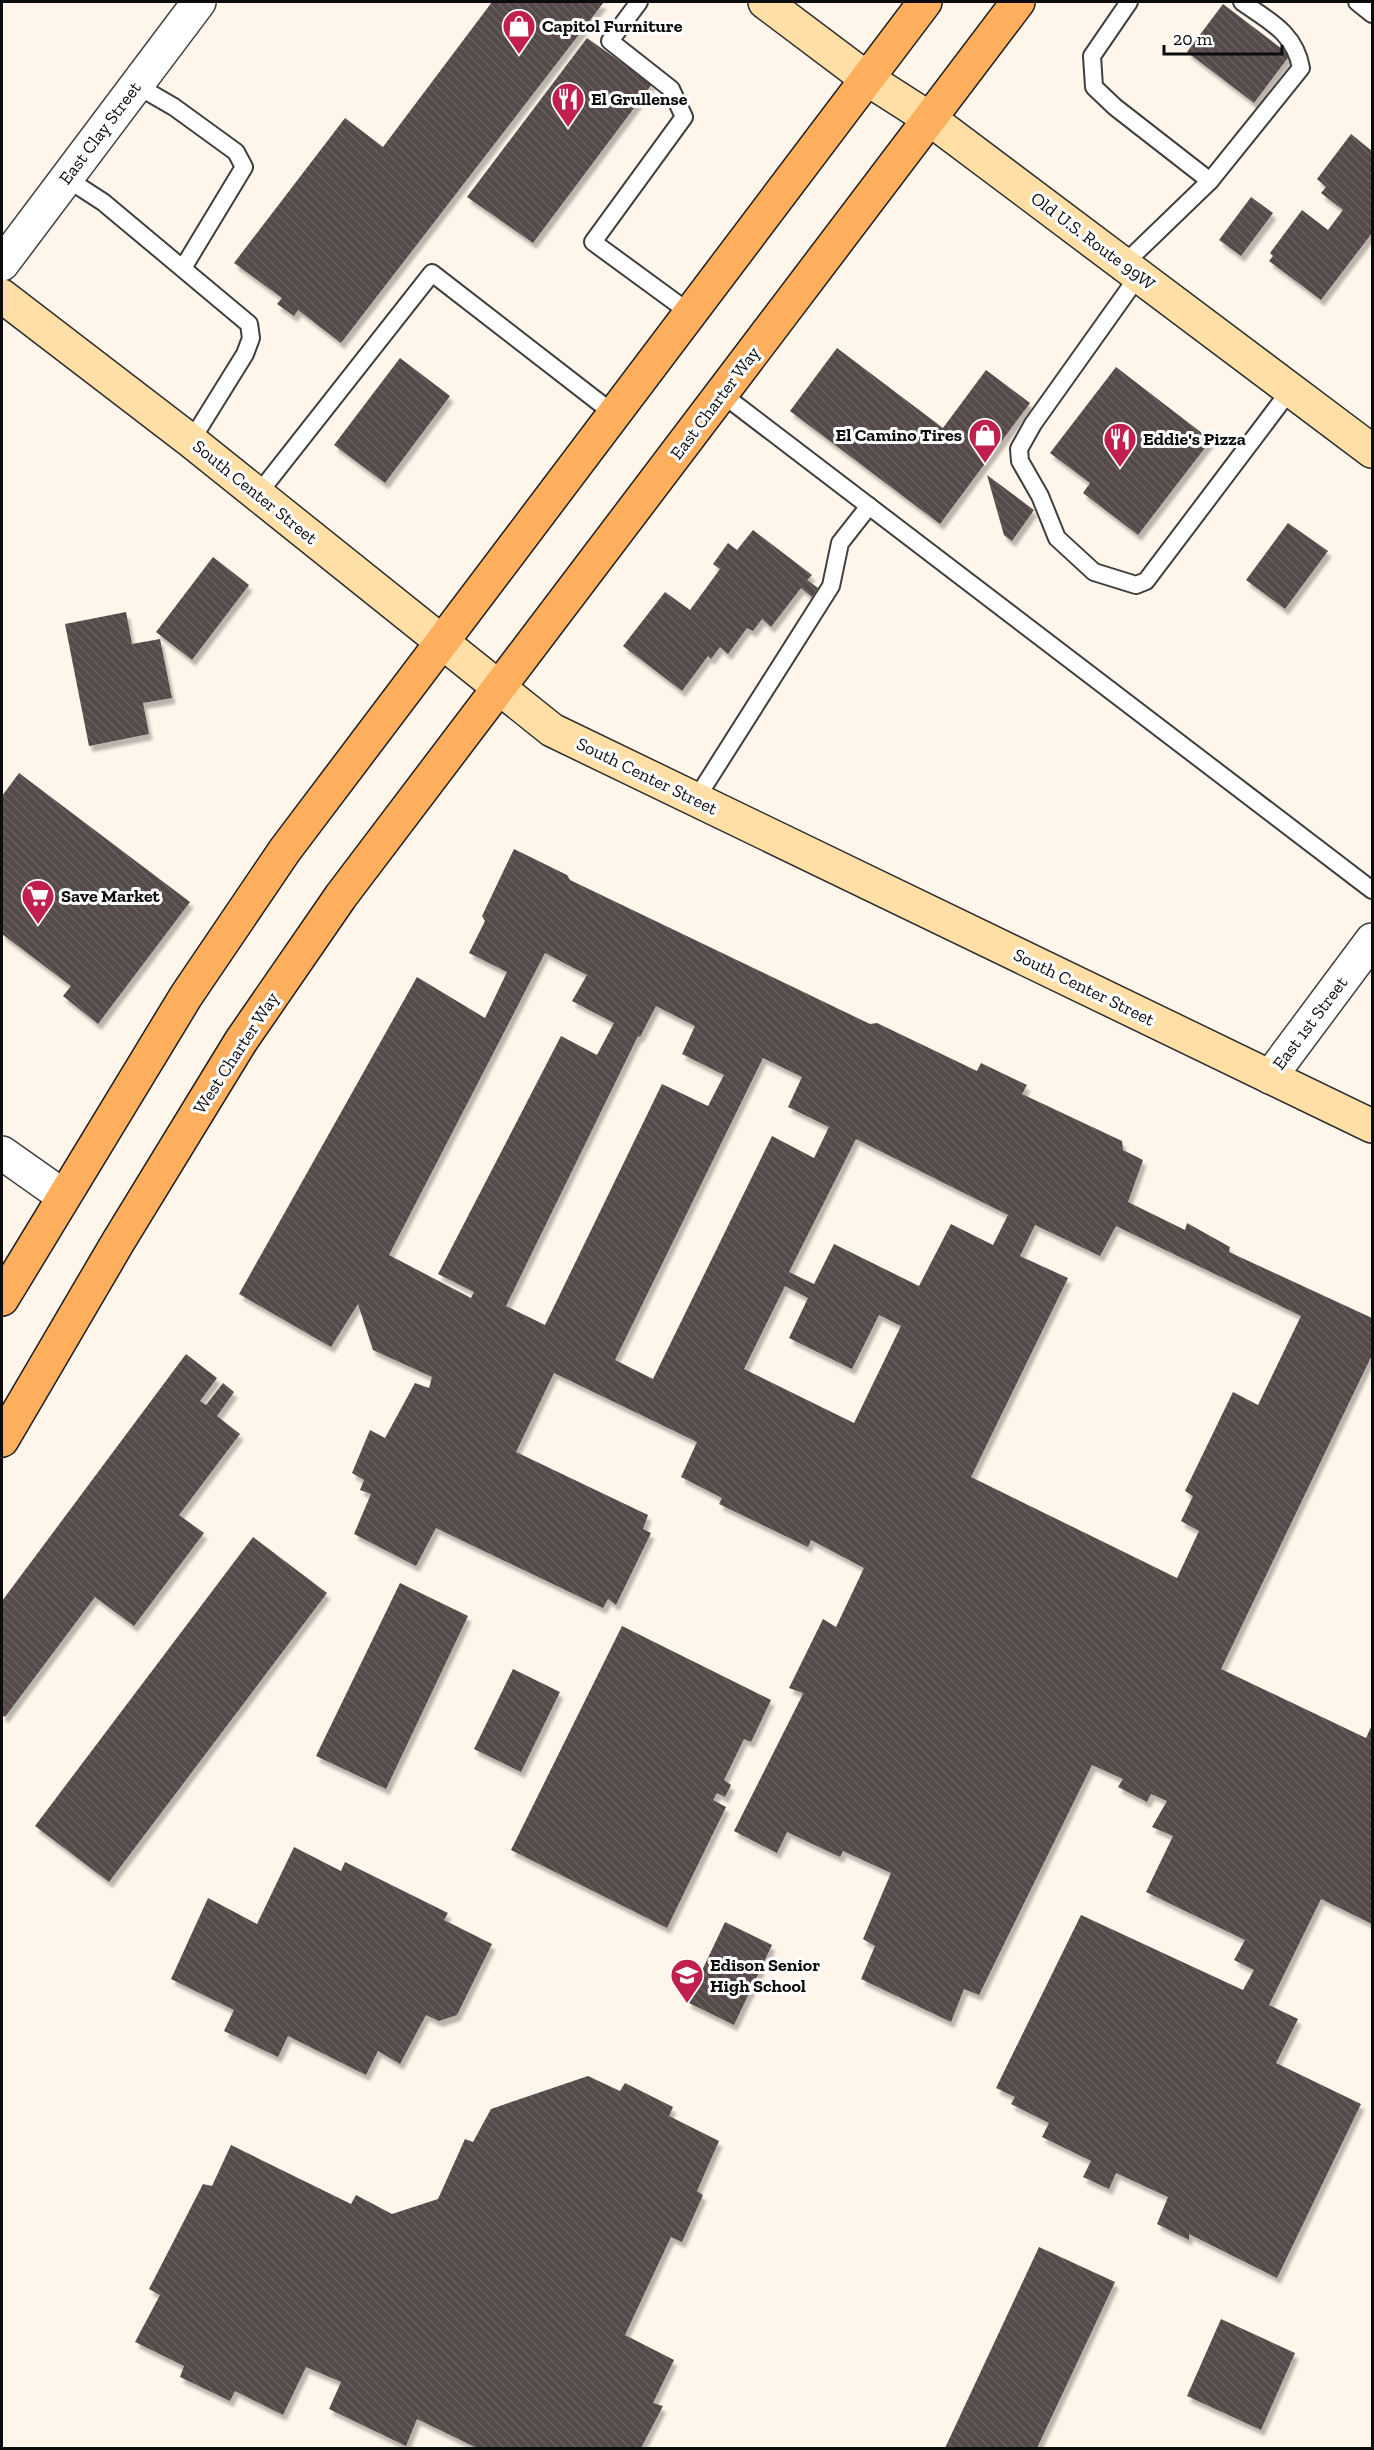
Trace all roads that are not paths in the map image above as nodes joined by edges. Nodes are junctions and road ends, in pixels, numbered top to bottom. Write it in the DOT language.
graph roads {
  1 [pos="199,2"];
  2 [pos="639,2"];
  3 [pos="765,2"];
  4 [pos="926,2"];
  5 [pos="1018,2"];
  6 [pos="1129,2"];
  7 [pos="1242,2"];
  8 [pos="1357,2"];
  9 [pos="1372,14"];
  10 [pos="866,78"];
  11 [pos="136,85"];
  12 [pos="930,119"];
  13 [pos="66,178"];
  14 [pos="1210,181"];
  15 [pos="2,264"];
  16 [pos="183,268"];
  17 [pos="1132,270"];
  18 [pos="2,296"];
  19 [pos="690,313"];
  20 [pos="1291,389"];
  21 [pos="722,394"];
  22 [pos="614,414"];
  23 [pos="191,441"];
  24 [pos="1372,451"];
  25 [pos="258,494"];
  26 [pos="869,506"];
  27 [pos="444,642"];
  28 [pos="500,687"];
  29 [pos="696,799"];
  30 [pos="1372,890"];
  31 [pos="1372,940"];
  32 [pos="1270,1077"];
  33 [pos="1372,1126"];
  34 [pos="2,1153"];
  35 [pos="63,1196"];
  36 [pos="2,1299"];
  37 [pos="2,1440"];
  1 -- 11 [label="street, East Clay Street"];
  2 -- 19 [label="lane"];
  3 -- 10 [label="main road, Old U.S. Route 99W"];
  4 -- 10 [label="main road"];
  5 -- 12 [label="main road"];
  6 -- 14 [label="lane"];
  7 -- 14 [label="lane"];
  8 -- 9 [label="lane"];
  10 -- 12 [label="main road, Old U.S. Route 99W"];
  10 -- 19 [label="main road"];
  11 -- 13 [label="street, East Clay Street"];
  11 -- 16 [label="lane"];
  12 -- 17 [label="main road, Old U.S. Route 99W"];
  12 -- 21 [label="main road, East Charter Way"];
  13 -- 15 [label="street, East Clay Street"];
  13 -- 16 [label="lane"];
  14 -- 17 [label="lane"];
  16 -- 23 [label="lane"];
  17 -- 20 [label="main road, Old U.S. Route 99W"];
  17 -- 20 [label="lane"];
  18 -- 23 [label="main road, South Center Street"];
  19 -- 22 [label="main road"];
  20 -- 24 [label="main road, Old U.S. Route 99W"];
  21 -- 26 [label="lane"];
  21 -- 28 [label="main road, East Charter Way"];
  22 -- 25 [label="lane"];
  22 -- 27 [label="main road"];
  23 -- 25 [label="main road, South Center Street"];
  25 -- 27 [label="main road, South Center Street"];
  26 -- 29 [label="lane"];
  26 -- 30 [label="lane"];
  27 -- 28 [label="main road, South Center Street"];
  27 -- 35 [label="main road"];
  28 -- 29 [label="main road, South Center Street"];
  28 -- 37 [label="main road, West Charter Way"];
  29 -- 32 [label="main road, South Center Street"];
  31 -- 32 [label="street, East 1st Street"];
  32 -- 33 [label="main road, South Center Street"];
  34 -- 35 [label="street"];
  35 -- 36 [label="main road"];
}
